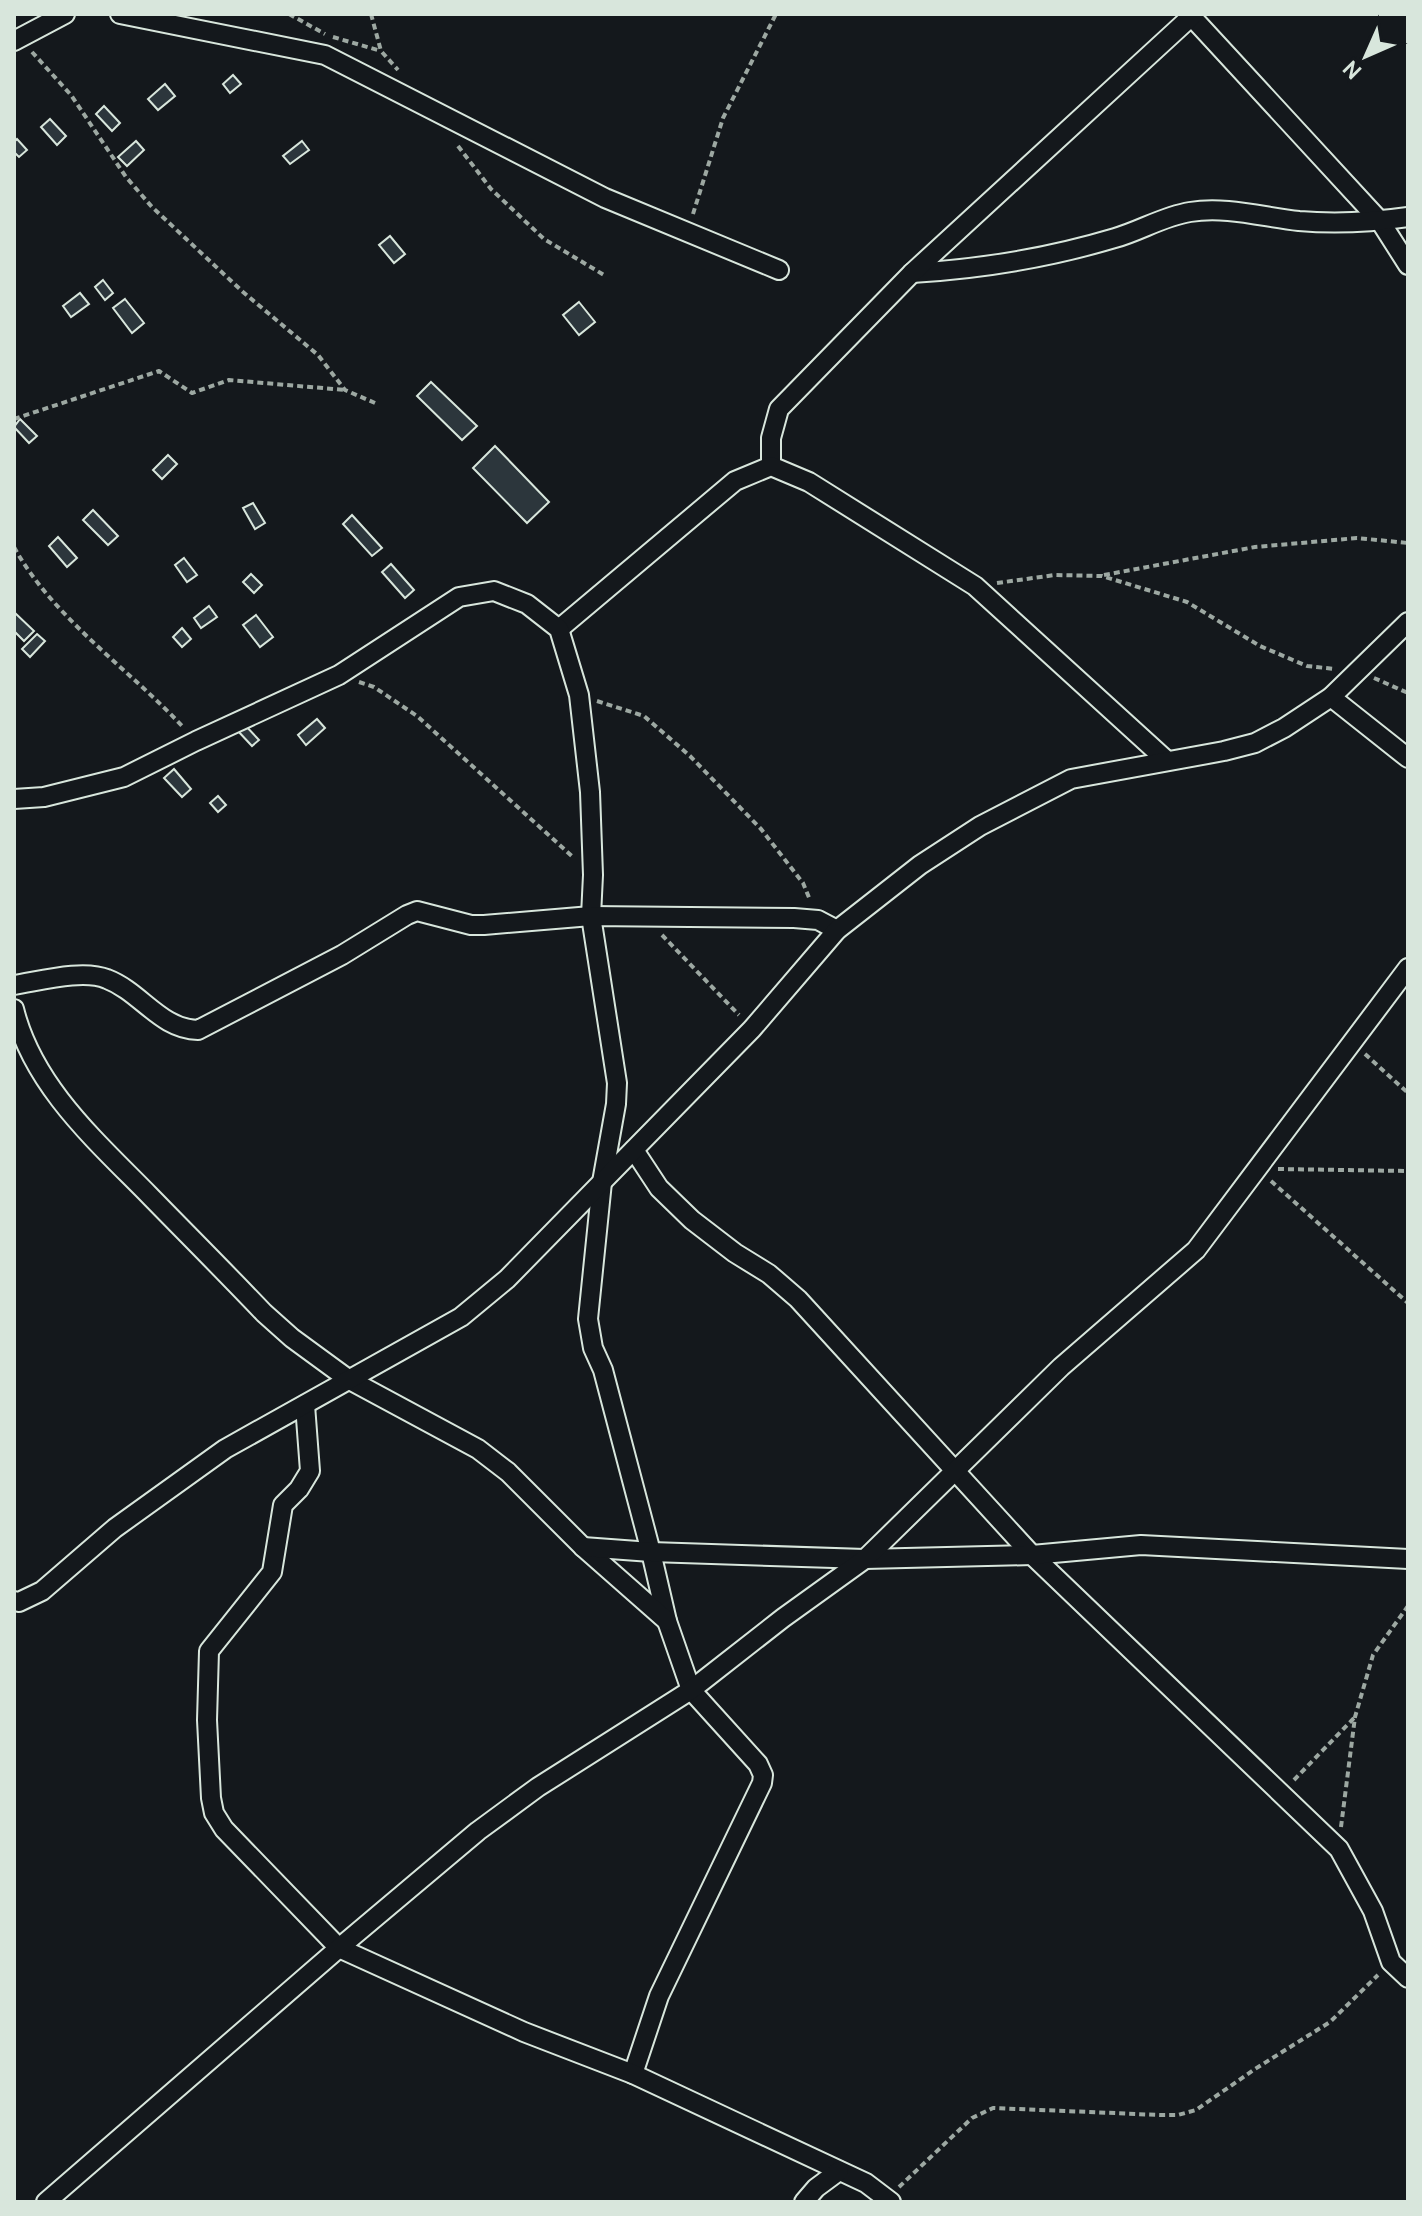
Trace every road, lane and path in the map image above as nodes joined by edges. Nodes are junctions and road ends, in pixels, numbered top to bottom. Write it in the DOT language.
graph roads {
  1 [pos="65,14"];
  2 [pos="120,14"];
  3 [pos="289,14"];
  4 [pos="371,14"];
  5 [pos="776,14"];
  6 [pos="1193,15"];
  7 [pos="17,40"];
  8 [pos="381,51"];
  9 [pos="402,74"];
  10 [pos="452,138"];
  11 [pos="1408,217"];
  12 [pos="1380,221"];
  13 [pos="688,233"];
  14 [pos="1408,265"];
  15 [pos="779,270"];
  16 [pos="912,273"];
  17 [pos="604,275"];
  18 [pos="345,390"];
  19 [pos="375,403"];
  20 [pos="14,419"];
  21 [pos="771,466"];
  22 [pos="1408,543"];
  23 [pos="14,547"];
  24 [pos="1102,576"];
  25 [pos="975,586"];
  26 [pos="1408,622"];
  27 [pos="559,629"];
  28 [pos="1358,671"];
  29 [pos="339,675"];
  30 [pos="1408,693"];
  31 [pos="579,695"];
  32 [pos="1331,697"];
  33 [pos="196,741"];
  34 [pos="1408,758"];
  35 [pos="1166,760"];
  36 [pos="14,799"];
  37 [pos="593,875"];
  38 [pos="591,916"];
  39 [pos="643,916"];
  40 [pos="818,920"];
  41 [pos="837,930"];
  42 [pos="1408,968"];
  43 [pos="14,985"];
  44 [pos="14,1009"];
  45 [pos="752,1029"];
  46 [pos="1353,1043"];
  47 [pos="1408,1093"];
  48 [pos="634,1150"];
  49 [pos="1257,1169"];
  50 [pos="1408,1171"];
  51 [pos="602,1182"];
  52 [pos="1408,1303"];
  53 [pos="348,1379"];
  54 [pos="305,1405"];
  55 [pos="955,1469"];
  56 [pos="583,1547"];
  57 [pos="651,1552"];
  58 [pos="1032,1555"];
  59 [pos="865,1559"];
  60 [pos="1408,1559"];
  61 [pos="14,1601"];
  62 [pos="1408,1606"];
  63 [pos="667,1621"];
  64 [pos="691,1690"];
  65 [pos="1355,1717"];
  66 [pos="1281,1793"];
  67 [pos="1339,1849"];
  68 [pos="339,1948"];
  69 [pos="1391,1962"];
  70 [pos="1408,1978"];
  71 [pos="633,2074"];
  72 [pos="839,2171"];
  73 [pos="889,2200"];
  74 [pos="46,2202"];
  75 [pos="804,2202"];
  1 -- 7 [label="street"];
  2 -- 13 [label="street"];
  3 -- 8 [label="path"];
  4 -- 8 [label="path"];
  5 -- 13 [label="path"];
  6 -- 12 [label="street"];
  6 -- 16 [label="street"];
  7 -- 18 [label="path"];
  8 -- 9 [label="path"];
  10 -- 17 [label="path"];
  11 -- 12 [label="street"];
  12 -- 14 [label="street"];
  12 -- 16 [label="street"];
  13 -- 15 [label="street"];
  16 -- 21 [label="street"];
  18 -- 19 [label="path"];
  18 -- 20 [label="path"];
  21 -- 25 [label="street"];
  21 -- 27 [label="street"];
  22 -- 24 [label="path"];
  23 -- 33 [label="path"];
  24 -- 25 [label="path"];
  24 -- 28 [label="path"];
  25 -- 35 [label="street"];
  26 -- 28 [label="street"];
  27 -- 29 [label="street"];
  27 -- 31 [label="street"];
  28 -- 30 [label="path"];
  28 -- 32 [label="street"];
  29 -- 33 [label="street"];
  29 -- 37 [label="path"];
  31 -- 37 [label="street"];
  31 -- 40 [label="path"];
  32 -- 34 [label="street"];
  32 -- 35 [label="street"];
  33 -- 36 [label="street"];
  35 -- 41 [label="street"];
  37 -- 38 [label="street"];
  38 -- 39 [label="street"];
  38 -- 43 [label="street"];
  38 -- 51 [label="street"];
  39 -- 40 [label="street"];
  39 -- 45 [label="path"];
  40 -- 41 [label="street"];
  41 -- 45 [label="street"];
  42 -- 46 [label="street"];
  44 -- 53 [label="street"];
  45 -- 48 [label="street"];
  46 -- 47 [label="path"];
  46 -- 49 [label="street"];
  48 -- 51 [label="street"];
  48 -- 55 [label="street"];
  49 -- 50 [label="path"];
  49 -- 52 [label="path"];
  49 -- 55 [label="street"];
  51 -- 53 [label="street"];
  51 -- 57 [label="street"];
  53 -- 54 [label="street"];
  53 -- 56 [label="street"];
  54 -- 61 [label="street"];
  54 -- 68 [label="street"];
  55 -- 58 [label="street"];
  55 -- 59 [label="street"];
  56 -- 57 [label="street"];
  56 -- 63 [label="street"];
  57 -- 59 [label="street"];
  57 -- 63 [label="street"];
  58 -- 59 [label="street"];
  58 -- 60 [label="street"];
  58 -- 66 [label="street"];
  59 -- 64 [label="street"];
  62 -- 65 [label="path"];
  63 -- 64 [label="street"];
  64 -- 68 [label="street"];
  64 -- 71 [label="street"];
  65 -- 66 [label="path"];
  65 -- 67 [label="path"];
  66 -- 67 [label="street"];
  67 -- 69 [label="street"];
  68 -- 71 [label="street"];
  68 -- 74 [label="street"];
  69 -- 70 [label="street"];
  69 -- 73 [label="path"];
  71 -- 72 [label="street"];
  72 -- 73 [label="street"];
  72 -- 75 [label="street"];
}
